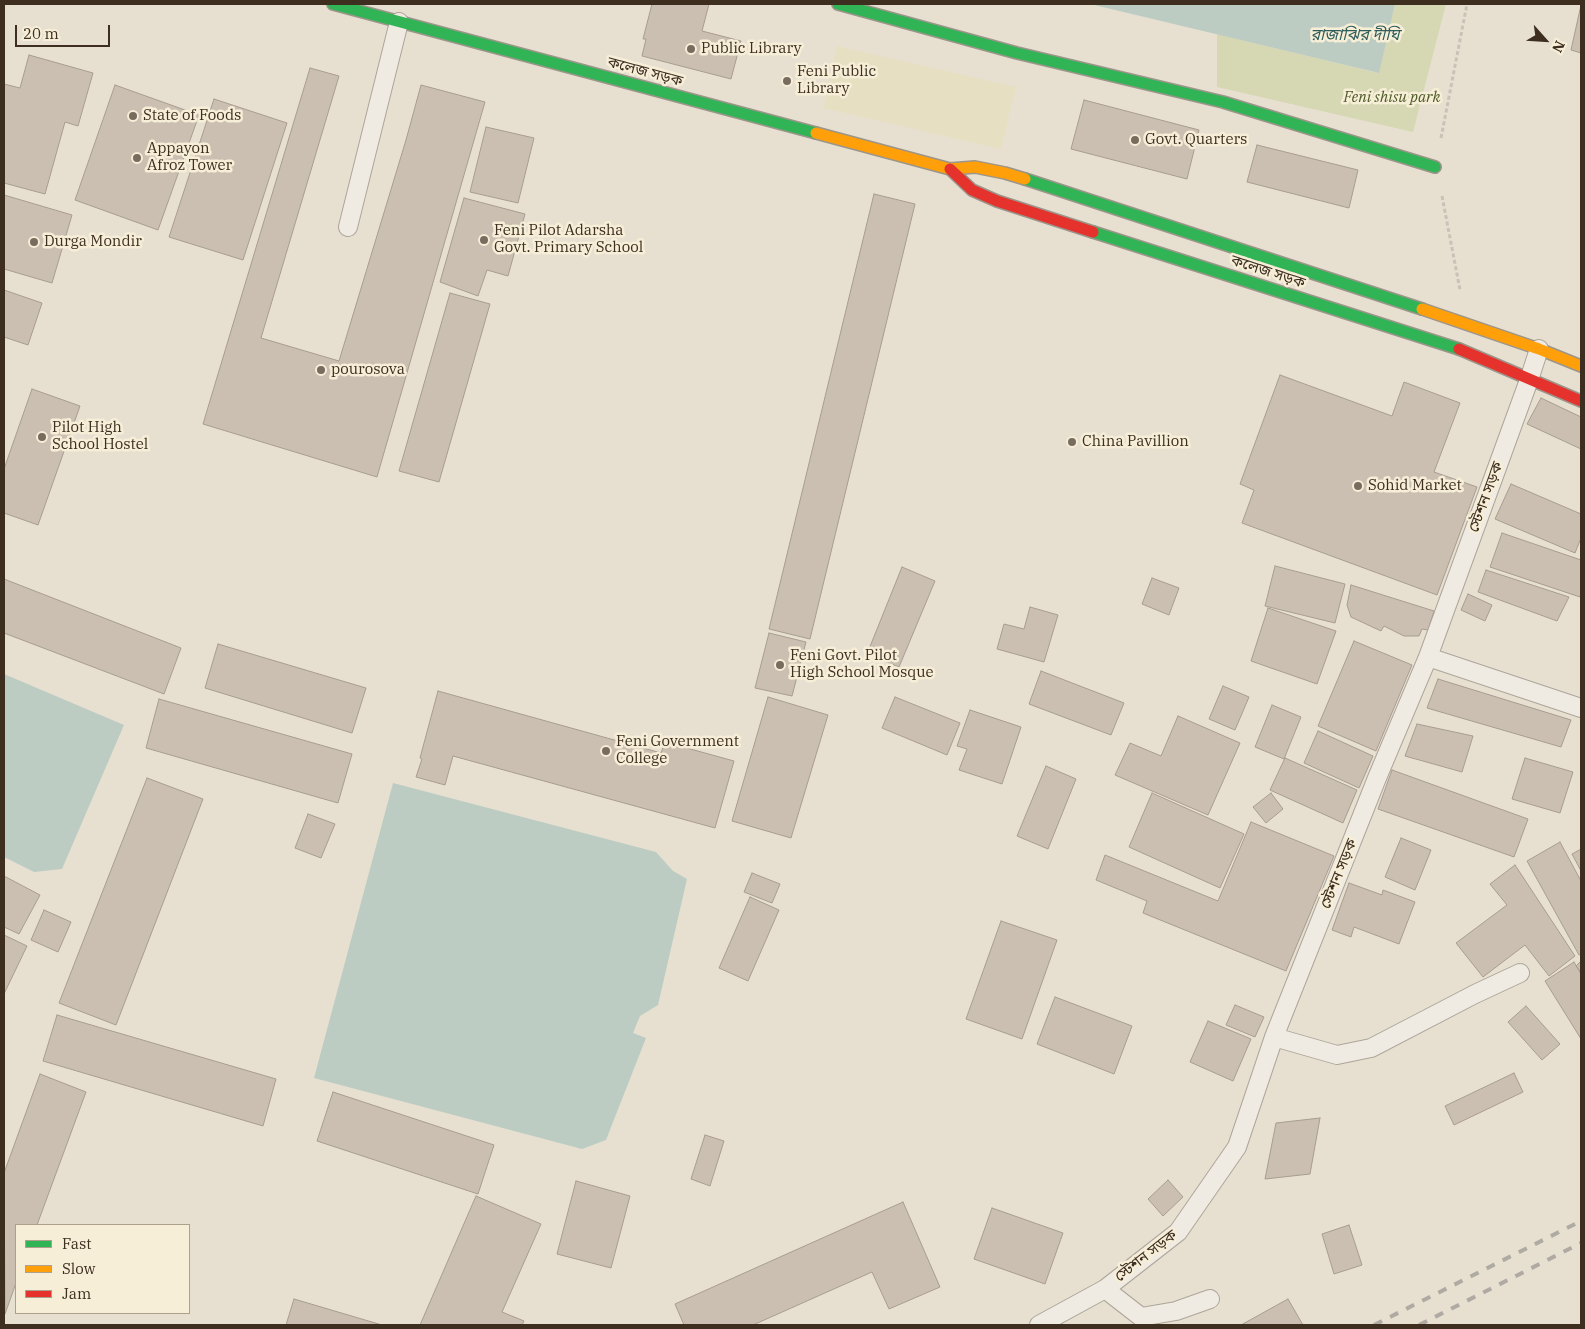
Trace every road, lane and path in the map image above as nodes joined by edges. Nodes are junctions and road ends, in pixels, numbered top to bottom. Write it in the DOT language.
graph roads {
  1 [pos="333,4"];
  2 [pos="838,4"];
  3 [pos="399,22"];
  4 [pos="1435,167"];
  5 [pos="950,169"];
  6 [pos="348,227"];
  7 [pos="1539,349"];
  8 [pos="1581,366"];
  9 [pos="1529,380"];
  10 [pos="1581,401"];
  11 [pos="1428,657"];
  12 [pos="1581,708"];
  13 [pos="1520,973"];
  14 [pos="1274,1037"];
  15 [pos="1105,1289"];
  16 [pos="1210,1300"];
  17 [pos="1039,1325"];
  1 -- 3 [label="main road, কলেজ সড়ক"];
  2 -- 4 [label="main road"];
  3 -- 5 [label="main road, কলেজ সড়ক"];
  3 -- 6 [label="lane"];
  5 -- 7 [label="main road, কলেজ সড়ক"];
  5 -- 9 [label="main road, কলেজ সড়ক"];
  7 -- 8 [label="main road, কলেজ সড়ক"];
  7 -- 9 [label="lane, স্টেশন সড়ক"];
  9 -- 10 [label="main road, কলেজ সড়ক"];
  9 -- 11 [label="lane, স্টেশন সড়ক"];
  11 -- 12 [label="lane"];
  11 -- 14 [label="lane, স্টেশন সড়ক"];
  13 -- 14 [label="lane"];
  14 -- 15 [label="lane, স্টেশন সড়ক"];
  15 -- 16 [label="lane"];
  15 -- 17 [label="lane, স্টেশন সড়ক"];
}
